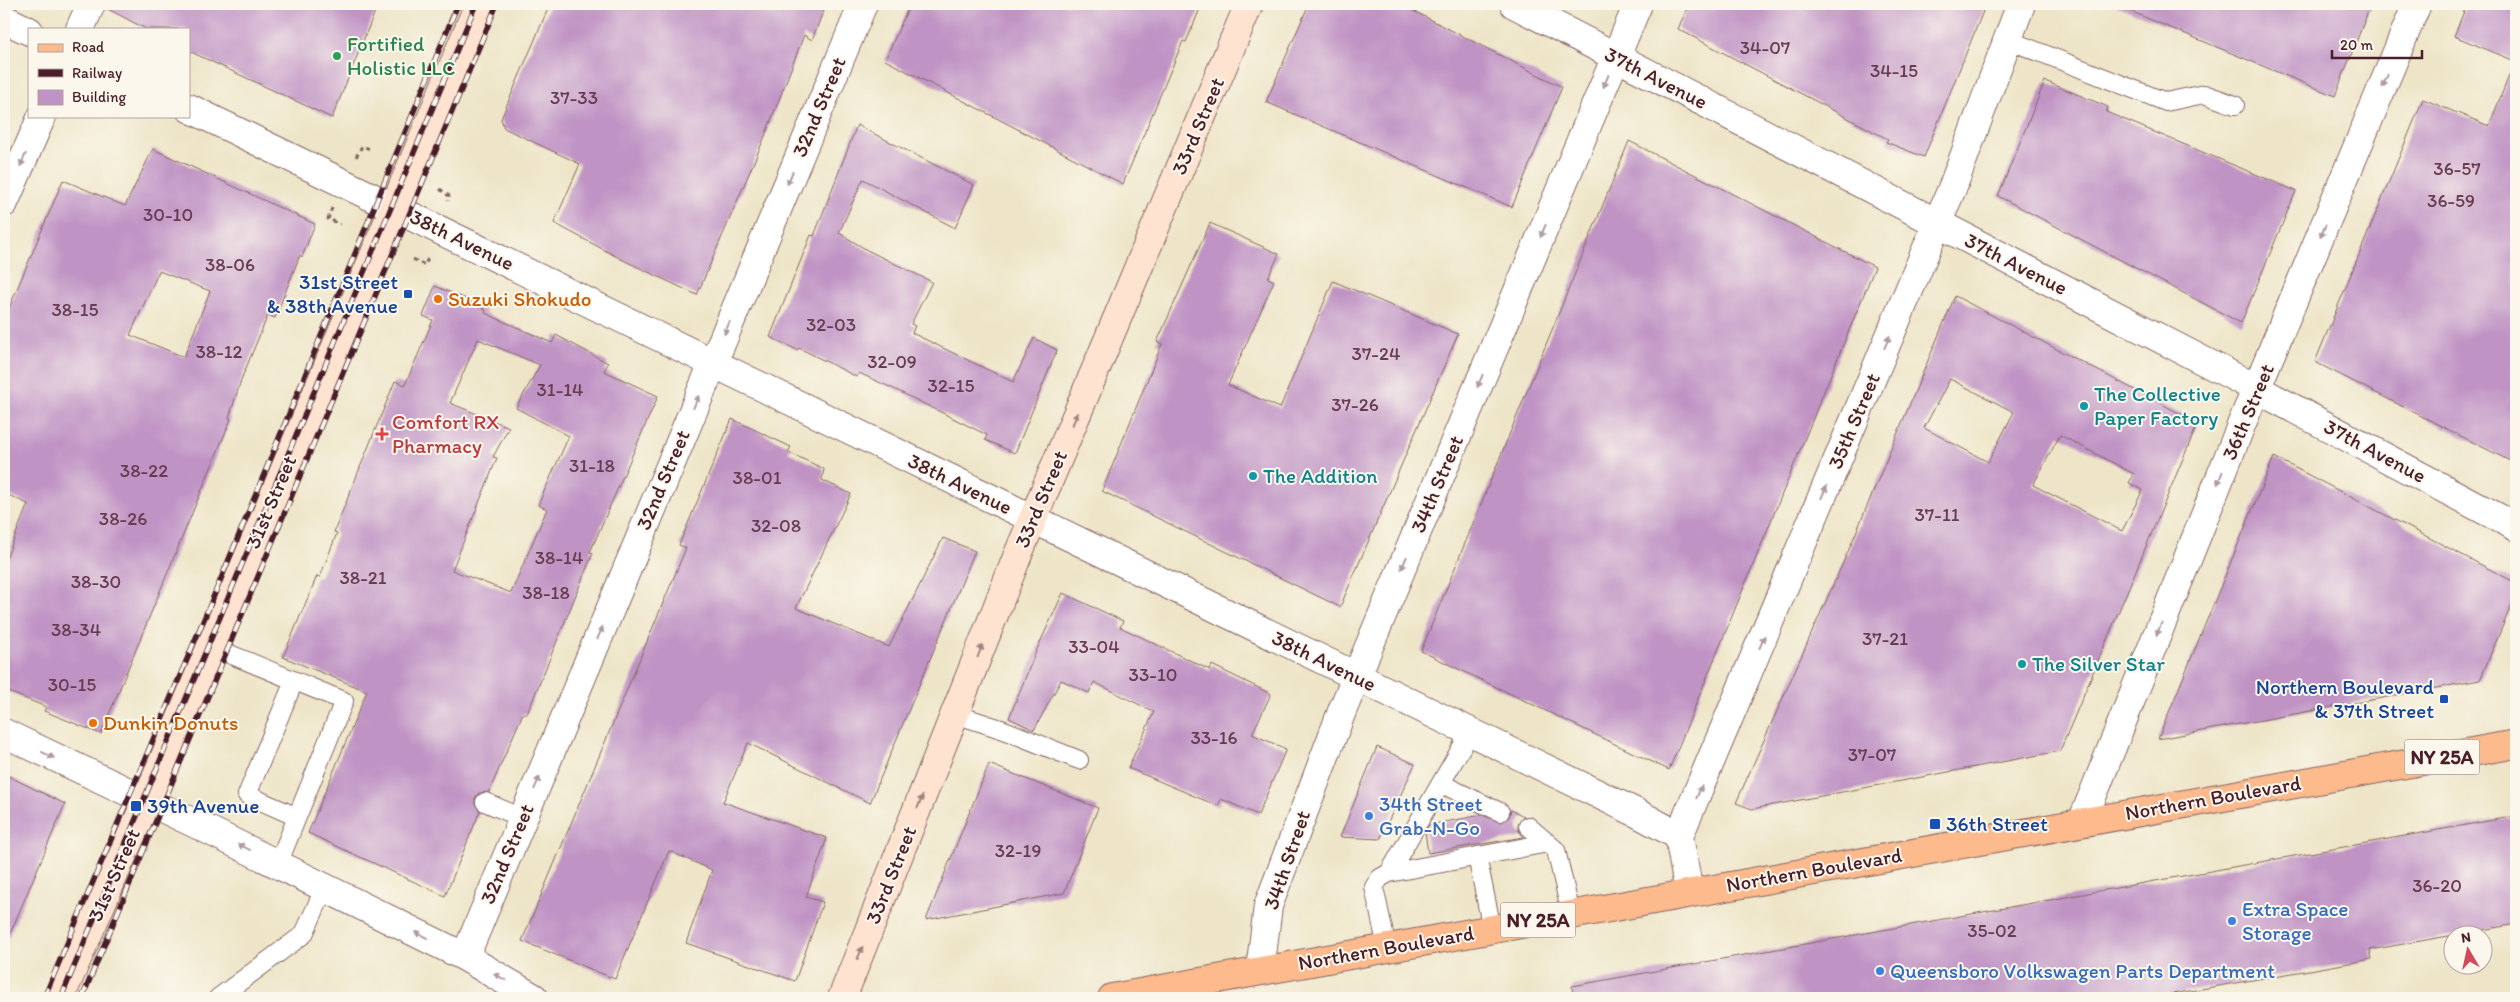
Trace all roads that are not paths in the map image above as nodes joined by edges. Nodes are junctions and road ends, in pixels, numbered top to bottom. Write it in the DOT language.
graph roads {
  1 [pos="91,4"];
  2 [pos="479,4"];
  3 [pos="862,4"];
  4 [pos="1249,4"];
  5 [pos="1514,4"];
  6 [pos="1638,4"];
  7 [pos="2021,4"];
  8 [pos="2417,4"];
  9 [pos="4,19"];
  10 [pos="80,28"];
  11 [pos="28,31"];
  12 [pos="2006,40"];
  13 [pos="1616,57"];
  14 [pos="2235,105"];
  15 [pos="190,108"];
  16 [pos="41,118"];
  17 [pos="4,203"];
  18 [pos="394,207"];
  19 [pos="1937,223"];
  20 [pos="712,363"];
  21 [pos="2257,389"];
  22 [pos="1033,520"];
  23 [pos="2516,527"];
  24 [pos="210,646"];
  25 [pos="1356,677"];
  26 [pos="294,680"];
  27 [pos="955,714"];
  28 [pos="1471,731"];
  29 [pos="4,734"];
  30 [pos="2516,744"];
  31 [pos="1078,760"];
  32 [pos="1442,784"];
  33 [pos="146,802"];
  34 [pos="484,802"];
  35 [pos="1500,812"];
  36 [pos="297,817"];
  37 [pos="522,818"];
  38 [pos="2082,822"];
  39 [pos="1528,826"];
  40 [pos="1679,836"];
  41 [pos="1548,843"];
  42 [pos="1477,856"];
  43 [pos="278,864"];
  44 [pos="1389,873"];
  45 [pos="325,887"];
  46 [pos="1689,893"];
  47 [pos="1571,914"];
  48 [pos="1492,929"];
  49 [pos="1386,948"];
  50 [pos="465,957"];
  51 [pos="1260,971"];
  52 [pos="60,998"];
  53 [pos="218,998"];
  54 [pos="534,998"];
  55 [pos="842,998"];
  56 [pos="1112,998"];
  1 -- 10 [label="street"];
  2 -- 18 [label="main road, 31st Street"];
  3 -- 20 [label="street, 32nd Street, one-way"];
  22 -- 4 [label="main road, 33rd Street, one-way"];
  5 -- 13 [label="street, 37th Avenue"];
  6 -- 13 [label="street, 34th Street"];
  7 -- 12 [label="street, 35th Street"];
  8 -- 21 [label="street, 36th Street, one-way"];
  9 -- 11 [label="street"];
  12 -- 14 [label="lane"];
  12 -- 19 [label="street, 35th Street"];
  13 -- 19 [label="street, 37th Avenue"];
  13 -- 25 [label="street, 34th Street, one-way"];
  15 -- 18 [label="street, 38th Avenue"];
  16 -- 17 [label="street, one-way"];
  18 -- 20 [label="street, 38th Avenue"];
  18 -- 24 [label="main road, 31st Street"];
  19 -- 21 [label="street, 37th Avenue"];
  40 -- 19 [label="street, 35th Street, one-way"];
  20 -- 22 [label="street, 38th Avenue"];
  37 -- 20 [label="street, 32nd Street, one-way"];
  21 -- 23 [label="street, 37th Avenue"];
  21 -- 38 [label="street, 36th Street, one-way"];
  22 -- 25 [label="street, 38th Avenue"];
  27 -- 22 [label="main road, 33rd Street, one-way"];
  24 -- 26 [label="lane"];
  24 -- 33 [label="main road, 31st Street"];
  25 -- 28 [label="street, 38th Avenue"];
  25 -- 51 [label="street, 34th Street"];
  26 -- 36 [label="lane"];
  26 -- 36 [label="lane"];
  27 -- 31 [label="lane"];
  55 -- 27 [label="main road, 33rd Street, one-way"];
  28 -- 32 [label="lane"];
  28 -- 40 [label="street, 38th Avenue"];
  29 -- 33 [label="street, one-way"];
  30 -- 38 [label="main road, Northern Boulevard / NY 25A"];
  32 -- 35 [label="lane"];
  32 -- 44 [label="lane"];
  43 -- 33 [label="street, one-way"];
  33 -- 52 [label="main road, 31st Street"];
  34 -- 37 [label="lane"];
  36 -- 43 [label="lane"];
  37 -- 50 [label="street, 32nd Street"];
  38 -- 46 [label="main road, Northern Boulevard / NY 25A"];
  39 -- 41 [label="lane"];
  40 -- 46 [label="street"];
  41 -- 42 [label="lane"];
  41 -- 47 [label="lane"];
  42 -- 44 [label="lane"];
  42 -- 48 [label="lane"];
  43 -- 45 [label="street"];
  44 -- 49 [label="lane"];
  50 -- 45 [label="street, one-way"];
  45 -- 53 [label="lane"];
  46 -- 47 [label="main road, Northern Boulevard / NY 25A"];
  47 -- 48 [label="main road, Northern Boulevard / NY 25A"];
  48 -- 49 [label="main road, Northern Boulevard / NY 25A"];
  49 -- 51 [label="main road, Northern Boulevard / NY 25A"];
  54 -- 50 [label="street, one-way"];
  51 -- 56 [label="main road, Northern Boulevard / NY 25A"];
}
